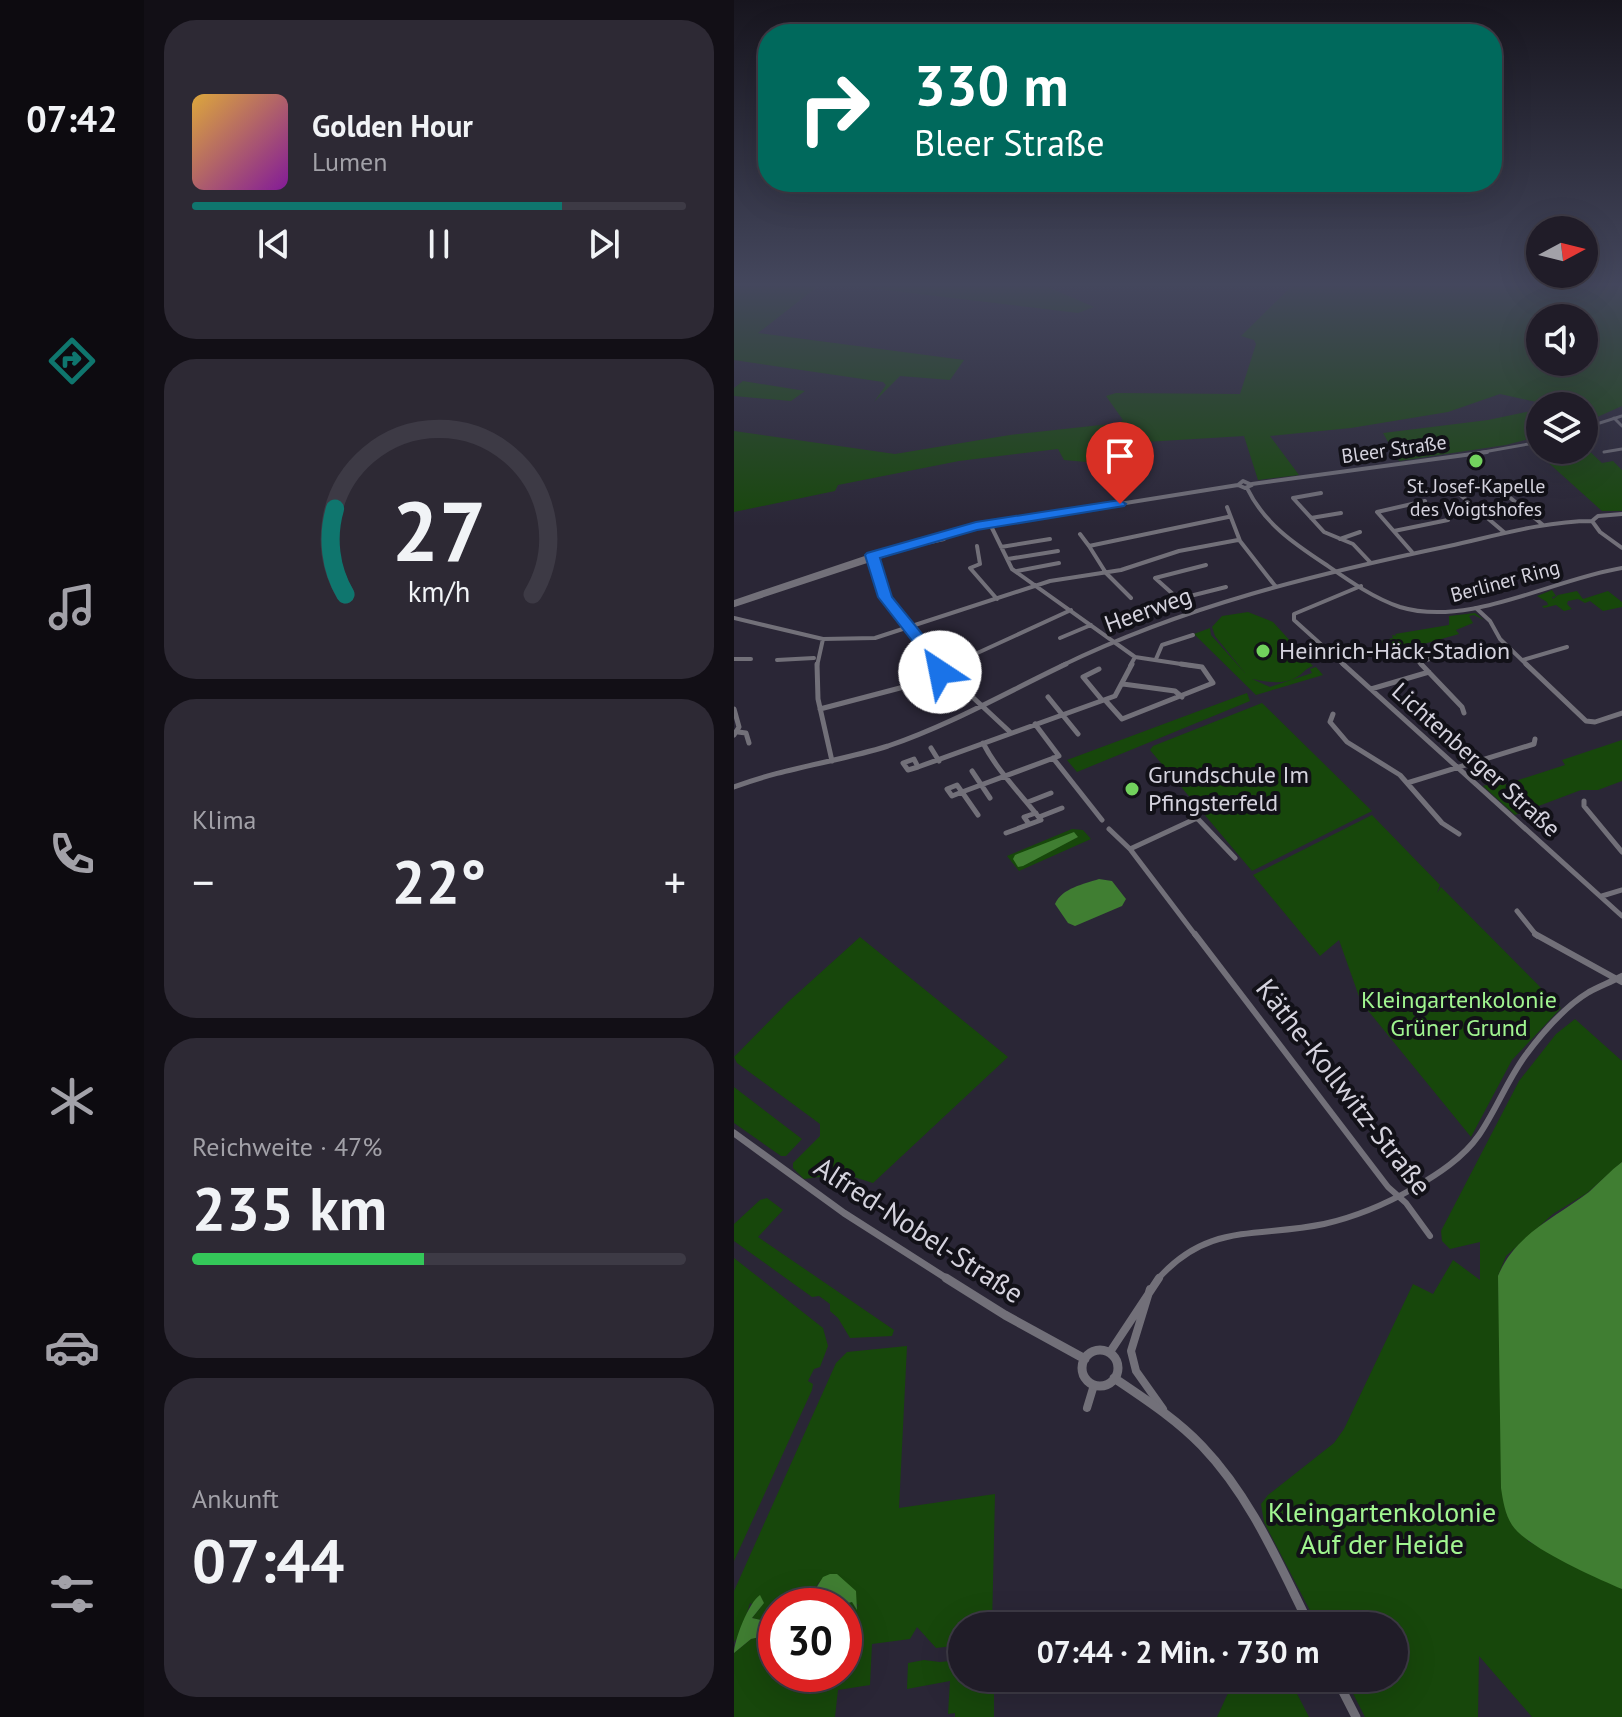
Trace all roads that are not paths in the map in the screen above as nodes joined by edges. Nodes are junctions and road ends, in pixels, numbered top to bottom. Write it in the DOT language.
graph roads {
  1 [pos="1622,416"];
  2 [pos="1614,418"];
  3 [pos="1598,423"];
  4 [pos="1622,426"];
  5 [pos="1526,445"];
  6 [pos="1622,449"];
  7 [pos="1604,452"];
  8 [pos="1444,481"];
  9 [pos="1250,486"];
  10 [pos="1496,486"];
  11 [pos="1321,493"];
  12 [pos="1425,501"];
  13 [pos="1227,507"];
  14 [pos="1341,513"];
  15 [pos="1622,514"];
  16 [pos="1228,517"];
  17 [pos="1311,518"];
  18 [pos="1448,520"];
  19 [pos="1592,521"];
  20 [pos="990,524"];
  21 [pos="1544,526"];
  22 [pos="1393,531"];
  23 [pos="1360,532"];
  24 [pos="1080,534"];
  25 [pos="1506,534"];
  26 [pos="944,539"];
  27 [pos="1050,539"];
  28 [pos="1340,539"];
  29 [pos="1238,540"];
  30 [pos="977,546"];
  31 [pos="1089,546"];
  32 [pos="1001,547"];
  33 [pos="1622,548"];
  34 [pos="1058,551"];
  35 [pos="1412,552"];
  36 [pos="873,557"];
  37 [pos="1008,559"];
  38 [pos="1370,562"];
  39 [pos="1059,563"];
  40 [pos="1206,565"];
  41 [pos="1622,568"];
  42 [pos="1337,570"];
  43 [pos="1016,572"];
  44 [pos="1106,573"];
  45 [pos="1037,585"];
  46 [pos="1361,586"];
  47 [pos="1226,587"];
  48 [pos="1276,587"];
  49 [pos="1131,598"];
  50 [pos="997,599"];
  51 [pos="1177,600"];
  52 [pos="734,604"];
  53 [pos="1476,608"];
  54 [pos="1072,609"];
  55 [pos="1194,612"];
  56 [pos="734,618"];
  57 [pos="1092,624"];
  58 [pos="909,628"];
  59 [pos="1193,635"];
  60 [pos="1060,638"];
  61 [pos="823,639"];
  62 [pos="1115,641"];
  63 [pos="1567,647"];
  64 [pos="1444,655"];
  65 [pos="1135,657"];
  66 [pos="814,658"];
  67 [pos="734,659"];
  68 [pos="751,659"];
  69 [pos="1156,659"];
  70 [pos="777,660"];
  71 [pos="1522,660"];
  72 [pos="744,663"];
  73 [pos="1099,669"];
  74 [pos="943,671"];
  75 [pos="1429,672"];
  76 [pos="1123,684"];
  77 [pos="1370,689"];
  78 [pos="1048,697"];
  79 [pos="1182,697"];
  80 [pos="1104,700"];
  81 [pos="982,706"];
  82 [pos="734,709"];
  83 [pos="820,709"];
  84 [pos="1061,713"];
  85 [pos="1464,713"];
  86 [pos="1622,713"];
  87 [pos="1333,714"];
  88 [pos="1035,724"];
  89 [pos="1010,732"];
  90 [pos="736,734"];
  91 [pos="1078,734"];
  92 [pos="1535,739"];
  93 [pos="985,742"];
  94 [pos="749,743"];
  95 [pos="931,748"];
  96 [pos="1056,757"];
  97 [pos="832,761"];
  98 [pos="939,761"];
  99 [pos="918,767"];
  100 [pos="1459,767"];
  101 [pos="972,771"];
  102 [pos="1004,777"];
  103 [pos="1407,783"];
  104 [pos="981,785"];
  105 [pos="734,787"];
  106 [pos="1051,793"];
  107 [pos="990,798"];
  108 [pos="1584,801"];
  109 [pos="1028,802"];
  110 [pos="1062,808"];
  111 [pos="978,815"];
  112 [pos="1037,815"];
  113 [pos="1102,820"];
  114 [pos="1109,829"];
  115 [pos="1006,833"];
  116 [pos="1459,834"];
  117 [pos="1130,849"];
  118 [pos="1622,852"];
  119 [pos="1235,858"];
  120 [pos="1622,890"];
  121 [pos="1601,897"];
  122 [pos="1517,911"];
  123 [pos="1622,916"];
  124 [pos="1621,979"];
  125 [pos="734,1133"];
  126 [pos="1398,1195"];
  127 [pos="1430,1236"];
  128 [pos="1150,1288"];
  129 [pos="1110,1352"];
  130 [pos="1085,1359"];
  131 [pos="1114,1378"];
  132 [pos="1094,1385"];
  133 [pos="1087,1408"];
  134 [pos="1166,1415"];
  135 [pos="1303,1612"];
  136 [pos="1343,1692"];
  137 [pos="1356,1717"];
  1 -- 2 [label="street"];
  2 -- 3 [label="street"];
  2 -- 4 [label="street"];
  5 -- 9 [label="street, Bleer Straße"];
  6 -- 7 [label="street"];
  8 -- 25 [label="street"];
  9 -- 20 [label="street"];
  9 -- 42 [label="street, Berliner Ring"];
  10 -- 21 [label="street"];
  11 -- 17 [label="street"];
  12 -- 22 [label="street"];
  13 -- 16 [label="street"];
  14 -- 17 [label="street"];
  15 -- 19 [label="street, Heerweg"];
  16 -- 29 [label="street"];
  16 -- 31 [label="street"];
  17 -- 28 [label="street"];
  18 -- 22 [label="street"];
  19 -- 21 [label="street, Heerweg"];
  19 -- 33 [label="street"];
  20 -- 32 [label="street"];
  20 -- 36 [label="street"];
  21 -- 25 [label="street, Heerweg"];
  22 -- 35 [label="street"];
  23 -- 28 [label="street"];
  24 -- 31 [label="street"];
  25 -- 35 [label="street, Heerweg"];
  26 -- 36 [label="street"];
  27 -- 32 [label="street"];
  28 -- 38 [label="street"];
  29 -- 44 [label="street"];
  29 -- 48 [label="street"];
  30 -- 50 [label="street"];
  31 -- 44 [label="street"];
  32 -- 37 [label="street"];
  34 -- 37 [label="street"];
  35 -- 38 [label="street, Heerweg"];
  36 -- 52 [label="street"];
  36 -- 58 [label="street"];
  37 -- 43 [label="street"];
  38 -- 42 [label="street, Heerweg"];
  39 -- 43 [label="street"];
  40 -- 51 [label="street"];
  41 -- 53 [label="street, Berliner Ring"];
  42 -- 46 [label="street, Berliner Ring"];
  42 -- 48 [label="street, Heerweg"];
  43 -- 45 [label="street"];
  44 -- 45 [label="street"];
  44 -- 49 [label="street"];
  45 -- 50 [label="street"];
  45 -- 54 [label="street"];
  46 -- 53 [label="street, Berliner Ring"];
  46 -- 77 [label="street, Lichtenberger Straße"];
  47 -- 51 [label="street"];
  48 -- 55 [label="street, Heerweg"];
  50 -- 58 [label="street"];
  51 -- 55 [label="street"];
  53 -- 71 [label="street"];
  54 -- 57 [label="street"];
  54 -- 74 [label="street"];
  55 -- 62 [label="street, Heerweg"];
  56 -- 61 [label="street"];
  57 -- 60 [label="street"];
  57 -- 62 [label="street"];
  58 -- 61 [label="street"];
  58 -- 74 [label="street"];
  59 -- 69 [label="street"];
  61 -- 66 [label="street"];
  62 -- 65 [label="street"];
  62 -- 81 [label="street, Heerweg"];
  63 -- 71 [label="street"];
  64 -- 75 [label="street"];
  65 -- 69 [label="street"];
  65 -- 76 [label="street"];
  66 -- 70 [label="street"];
  66 -- 83 [label="street"];
  67 -- 68 [label="street"];
  67 -- 72 [label="street"];
  69 -- 79 [label="street"];
  71 -- 86 [label="street"];
  73 -- 80 [label="street"];
  74 -- 81 [label="street"];
  74 -- 83 [label="street"];
  75 -- 77 [label="street"];
  75 -- 85 [label="street"];
  76 -- 79 [label="street"];
  76 -- 80 [label="street"];
  77 -- 100 [label="street, Lichtenberger Straße"];
  78 -- 84 [label="street"];
  79 -- 80 [label="street"];
  80 -- 84 [label="street"];
  81 -- 89 [label="street"];
  81 -- 97 [label="street, Heerweg"];
  82 -- 90 [label="street"];
  83 -- 97 [label="street"];
  84 -- 88 [label="street"];
  84 -- 91 [label="street"];
  87 -- 103 [label="street"];
  88 -- 89 [label="street"];
  88 -- 96 [label="street"];
  89 -- 93 [label="street"];
  90 -- 94 [label="street"];
  92 -- 100 [label="street"];
  93 -- 98 [label="street"];
  93 -- 102 [label="street"];
  95 -- 98 [label="street"];
  96 -- 102 [label="street"];
  96 -- 113 [label="street"];
  97 -- 105 [label="street, Heerweg"];
  98 -- 99 [label="street"];
  100 -- 103 [label="street"];
  100 -- 121 [label="street, Lichtenberger Straße"];
  101 -- 104 [label="street"];
  102 -- 104 [label="street"];
  102 -- 109 [label="street"];
  103 -- 116 [label="street"];
  104 -- 107 [label="street"];
  104 -- 111 [label="street"];
  106 -- 109 [label="street"];
  108 -- 118 [label="street"];
  109 -- 112 [label="street"];
  110 -- 112 [label="street"];
  112 -- 115 [label="street"];
  114 -- 117 [label="street, Käthe-Kollwitz-Straße"];
  117 -- 119 [label="street"];
  117 -- 126 [label="street, Käthe-Kollwitz-Straße"];
  120 -- 121 [label="street"];
  121 -- 123 [label="street, Lichtenberger Straße"];
  122 -- 124 [label="street"];
  124 -- 126 [label="street"];
  125 -- 130 [label="street, Alfred-Nobel-Straße"];
  126 -- 127 [label="street, Käthe-Kollwitz-Straße"];
  126 -- 128 [label="street"];
  128 -- 129 [label="street"];
  128 -- 134 [label="street"];
  129 -- 130 [label="street"];
  129 -- 131 [label="street"];
  130 -- 132 [label="street"];
  131 -- 132 [label="street"];
  131 -- 134 [label="street"];
  132 -- 133 [label="street"];
  134 -- 135 [label="street"];
  136 -- 137 [label="street"];
}
